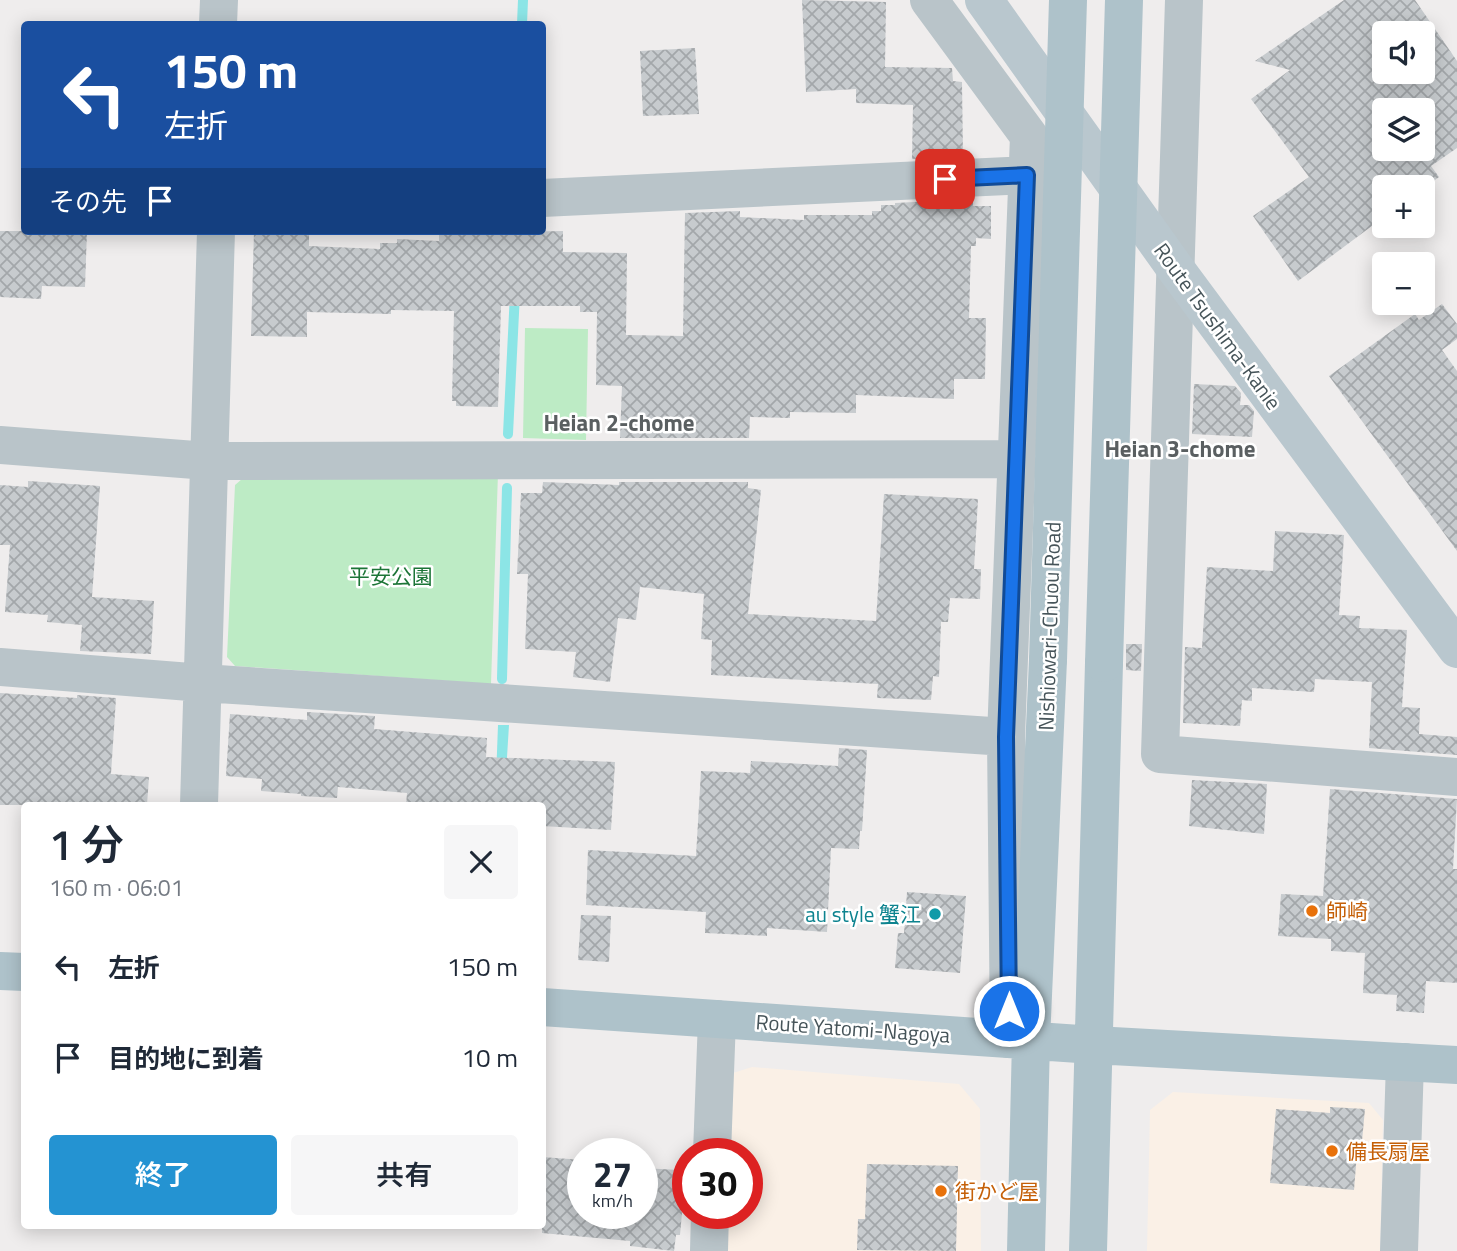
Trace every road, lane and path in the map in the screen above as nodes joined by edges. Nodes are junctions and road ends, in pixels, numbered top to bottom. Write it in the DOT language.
graph roads {
  1 [pos="219,0"];
  2 [pos="929,0"];
  3 [pos="984,0"];
  4 [pos="1068,0"];
  5 [pos="1124,0"];
  6 [pos="1184,0"];
  7 [pos="218,21"];
  8 [pos="1027,175"];
  9 [pos="546,198"];
  10 [pos="216,235"];
  11 [pos="1175,268"];
  12 [pos="0,445"];
  13 [pos="1017,459"];
  14 [pos="208,461"];
  15 [pos="1457,649"];
  16 [pos="0,667"];
  17 [pos="203,683"];
  18 [pos="1006,737"];
  19 [pos="1457,777"];
  20 [pos="199,802"];
  21 [pos="0,971"];
  22 [pos="21,972"];
  23 [pos="546,1007"];
  24 [pos="717,1019"];
  25 [pos="1020,1040"];
  26 [pos="1094,1045"];
  27 [pos="1405,1062"];
  28 [pos="1457,1065"];
  29 [pos="713,1138"];
  30 [pos="710,1229"];
  31 [pos="709,1251"];
  32 [pos="1026,1251"];
  33 [pos="1088,1251"];
  34 [pos="1399,1251"];
  1 -- 7 [label="street"];
  2 -- 8 [label="street"];
  3 -- 11 [label="main road, Route Tsushima-Kanie"];
  4 -- 25 [label="main road, Nishiowari-Chuou Road, bridge"];
  5 -- 26 [label="main road, bridge"];
  6 -- 11 [label="street"];
  8 -- 9 [label="street"];
  8 -- 13 [label="street"];
  10 -- 14 [label="street"];
  11 -- 15 [label="main road, Route Tsushima-Kanie"];
  11 -- 19 [label="street"];
  12 -- 14 [label="street"];
  13 -- 14 [label="street"];
  13 -- 18 [label="street"];
  14 -- 17 [label="street"];
  16 -- 17 [label="street"];
  17 -- 18 [label="street"];
  17 -- 20 [label="street"];
  18 -- 25 [label="street"];
  21 -- 22 [label="main road"];
  23 -- 24 [label="main road, Route Yatomi-Nagoya"];
  24 -- 25 [label="main road, Route Yatomi-Nagoya"];
  24 -- 29 [label="street"];
  25 -- 26 [label="main road, Route Yatomi-Nagoya"];
  25 -- 32 [label="main road, Nishiowari-Chuou Road"];
  26 -- 27 [label="main road, Route Yatomi-Nagoya"];
  26 -- 33 [label="main road"];
  27 -- 28 [label="main road, Route Yatomi-Nagoya"];
  27 -- 34 [label="street"];
  30 -- 31 [label="street"];
}
